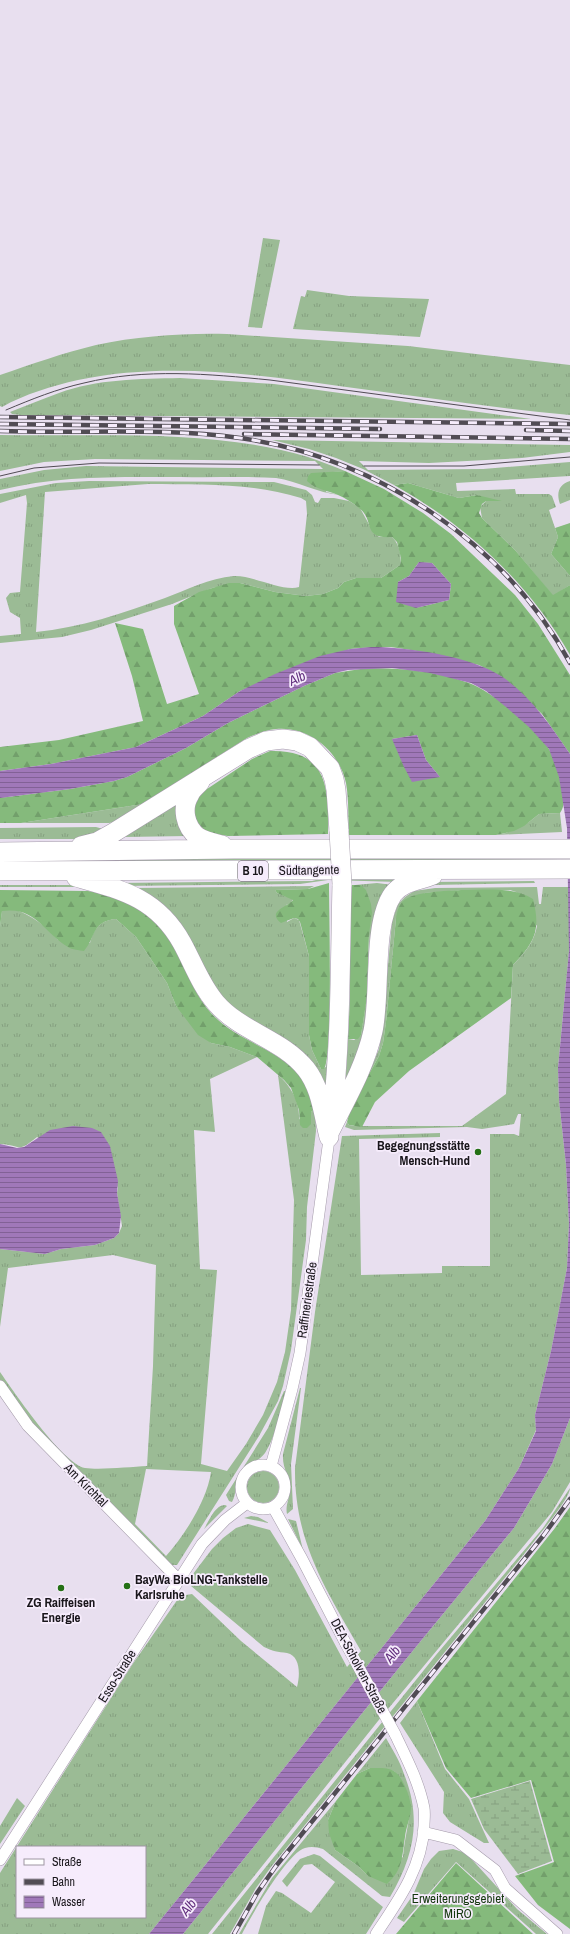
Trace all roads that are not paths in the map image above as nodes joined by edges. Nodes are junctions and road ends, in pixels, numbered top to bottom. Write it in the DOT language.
graph roads {
  1 [pos="218,767"];
  2 [pos="234,849"];
  3 [pos="562,849"];
  4 [pos="0,852"];
  5 [pos="54,852"];
  6 [pos="451,868"];
  7 [pos="55,870"];
  8 [pos="562,870"];
  9 [pos="0,871"];
  10 [pos="330,1134"];
  11 [pos="0,1386"];
  12 [pos="271,1466"];
  13 [pos="247,1503"];
  14 [pos="273,1507"];
  15 [pos="178,1579"];
  16 [pos="424,1832"];
  17 [pos="0,1860"];
  18 [pos="376,1934"];
  19 [pos="557,1934"];
  1 -- 2 [label="highway"];
  1 -- 5 [label="highway"];
  1 -- 10 [label="highway, bridge"];
  2 -- 3 [label="highway, Südtangente / B 10"];
  2 -- 5 [label="highway, Südtangente / B 10"];
  4 -- 5 [label="highway, Südtangente / B 10"];
  6 -- 7 [label="highway, Südtangente / B 10"];
  6 -- 8 [label="highway, Südtangente / B 10"];
  6 -- 10 [label="highway"];
  7 -- 9 [label="highway, Südtangente / B 10"];
  7 -- 10 [label="highway"];
  10 -- 12 [label="street, Raffineriestraße"];
  11 -- 15 [label="street, Am Kirchtal"];
  12 -- 13 [label="street"];
  12 -- 14 [label="street"];
  13 -- 14 [label="street"];
  13 -- 15 [label="street, Esso-Straße"];
  14 -- 16 [label="street, DEA-Scholven-Straße, bridge"];
  15 -- 17 [label="street, Esso-Straße"];
  16 -- 18 [label="street, DEA-Scholven-Straße"];
  16 -- 19 [label="street"];
}
